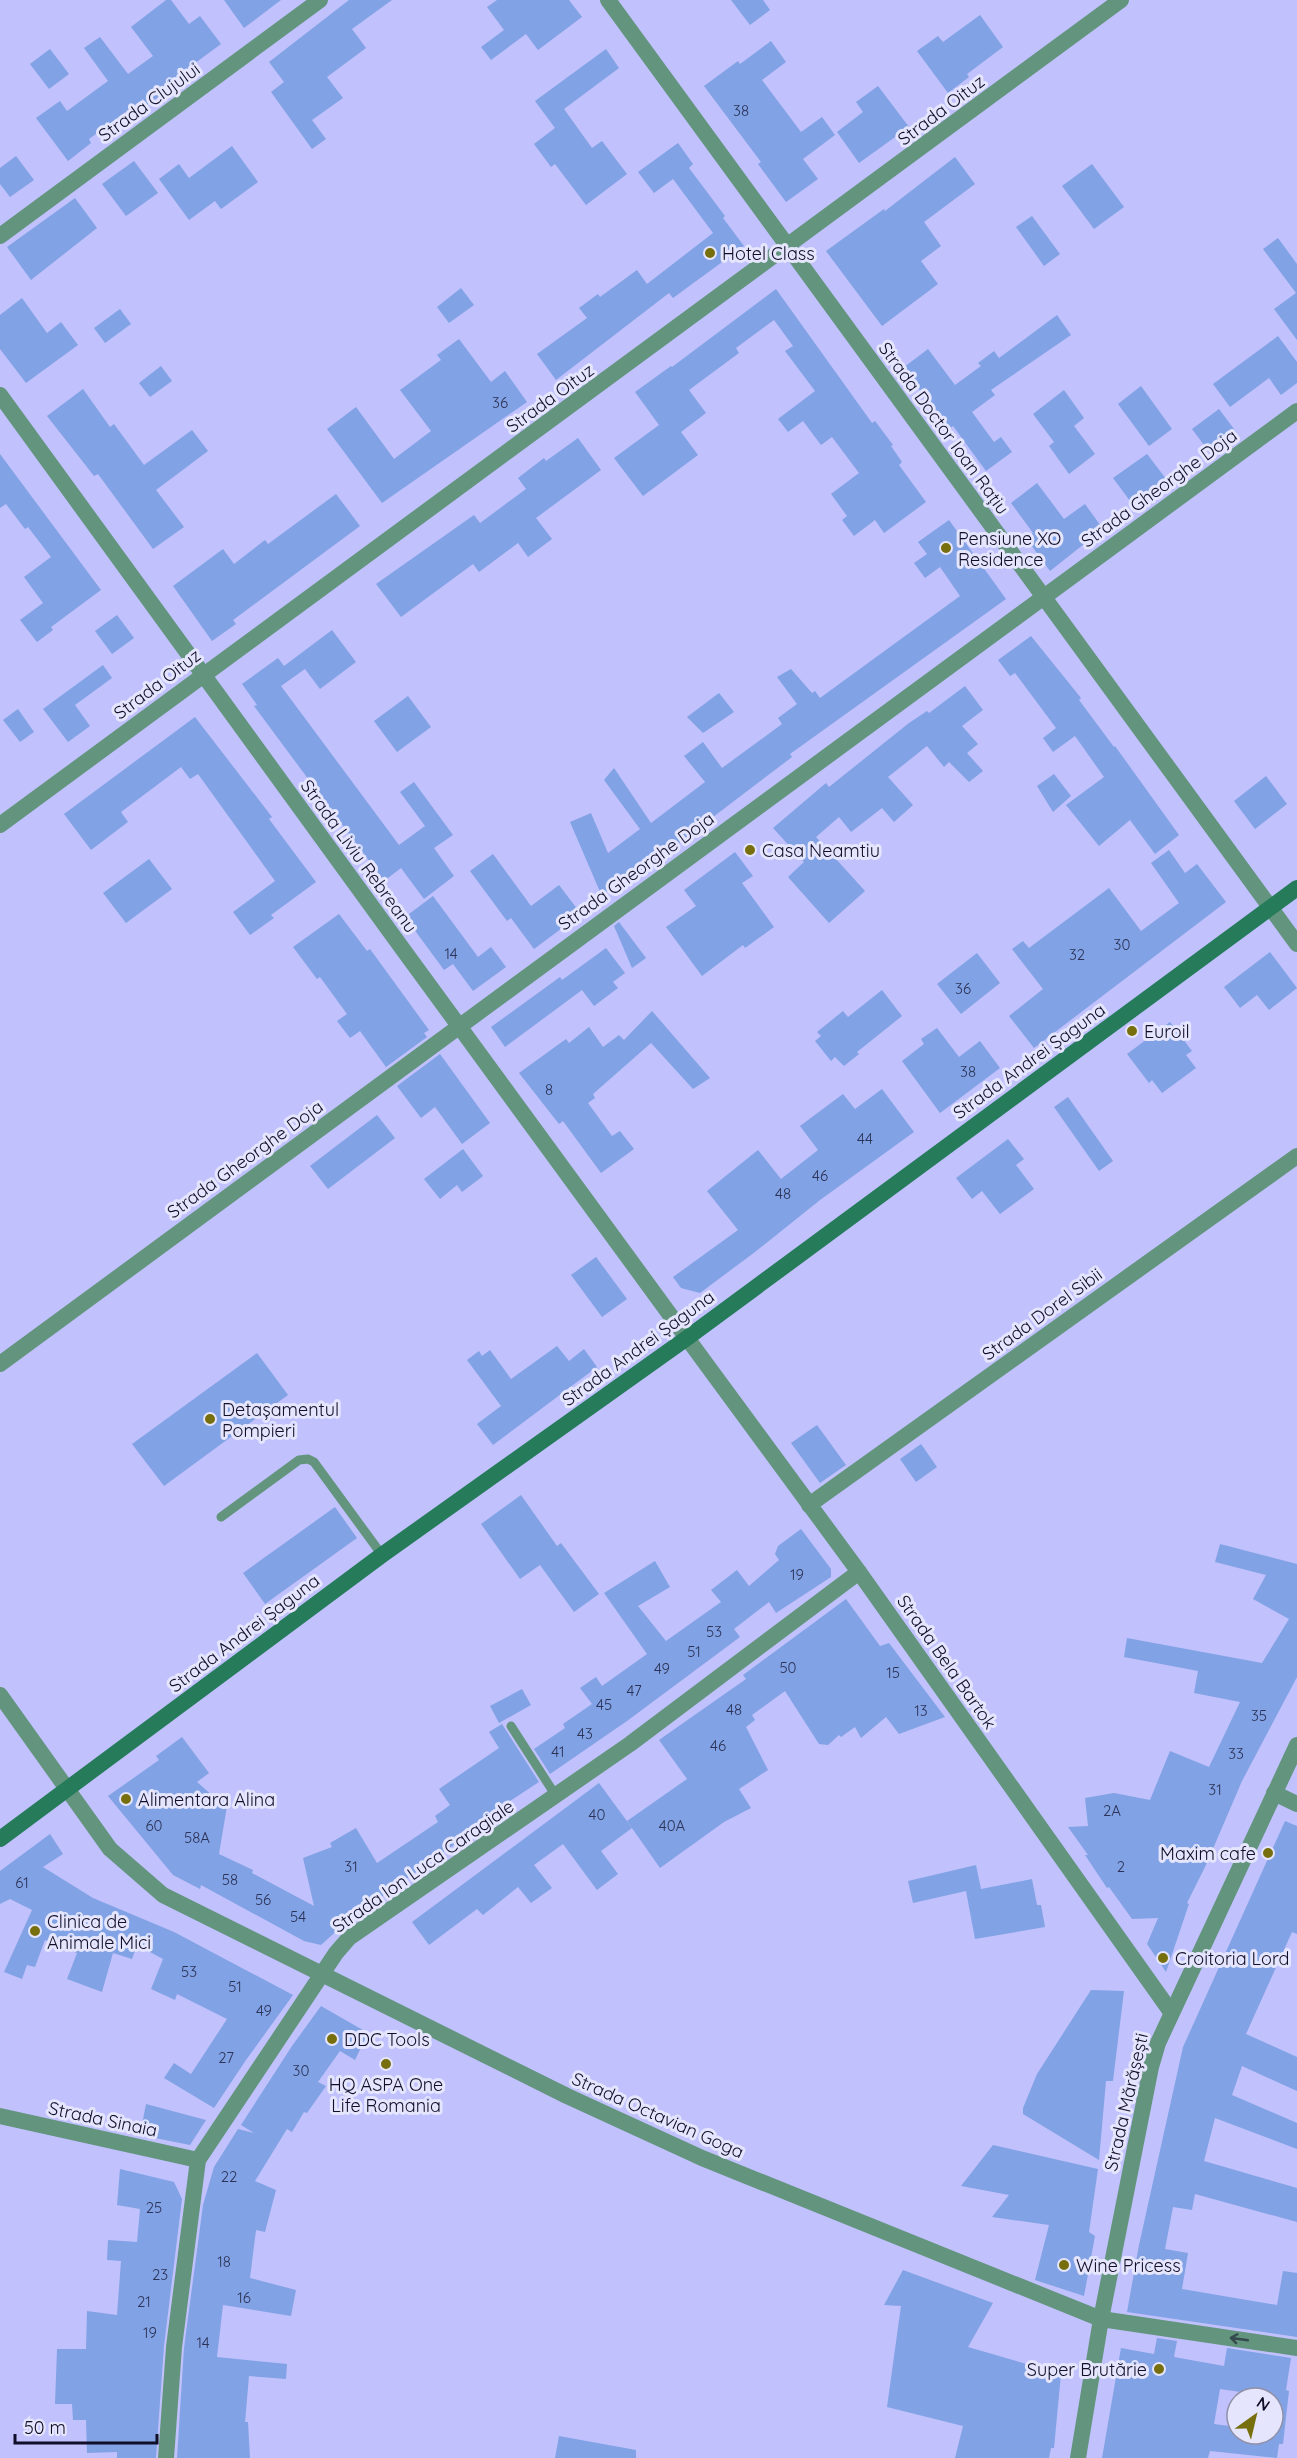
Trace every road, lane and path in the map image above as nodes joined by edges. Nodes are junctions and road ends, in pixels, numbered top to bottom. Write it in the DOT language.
graph roads {
  1 [pos="320,0"];
  2 [pos="609,0"];
  3 [pos="1121,0"];
  4 [pos="0,236"];
  5 [pos="789,248"];
  6 [pos="0,395"];
  7 [pos="1297,411"];
  8 [pos="1043,597"];
  9 [pos="204,674"];
  10 [pos="0,825"];
  11 [pos="1297,888"];
  12 [pos="1270,907"];
  13 [pos="1297,944"];
  14 [pos="458,1026"];
  15 [pos="1297,1156"];
  16 [pos="687,1338"];
  17 [pos="0,1364"];
  18 [pos="809,1505"];
  19 [pos="221,1517"];
  20 [pos="382,1555"];
  21 [pos="859,1572"];
  22 [pos="0,1695"];
  23 [pos="511,1726"];
  24 [pos="1297,1745"];
  25 [pos="68,1788"];
  26 [pos="1274,1793"];
  27 [pos="556,1797"];
  28 [pos="1297,1804"];
  29 [pos="0,1839"];
  30 [pos="320,1974"];
  31 [pos="1171,2012"];
  32 [pos="0,2116"];
  33 [pos="198,2160"];
  34 [pos="1101,2319"];
  35 [pos="1297,2348"];
  36 [pos="166,2458"];
  37 [pos="1078,2458"];
  1 -- 4 [label="street, Strada Clujului"];
  2 -- 5 [label="street, Strada Doctor Ioan Rațiu"];
  3 -- 5 [label="street, Strada Oituz"];
  5 -- 8 [label="street, Strada Doctor Ioan Rațiu"];
  5 -- 9 [label="street, Strada Oituz"];
  6 -- 9 [label="street, Strada Liviu Rebreanu"];
  7 -- 8 [label="street, Strada Gheorghe Doja"];
  8 -- 12 [label="street, Strada Doctor Ioan Rațiu"];
  8 -- 14 [label="street, Strada Gheorghe Doja"];
  9 -- 10 [label="street, Strada Oituz"];
  9 -- 14 [label="street, Strada Liviu Rebreanu"];
  11 -- 12 [label="main road, Strada Andrei Șaguna"];
  12 -- 13 [label="street, Strada Doctor Ioan Rațiu"];
  12 -- 16 [label="main road, Strada Andrei Șaguna"];
  14 -- 16 [label="street, Strada Liviu Rebreanu"];
  14 -- 17 [label="street, Strada Gheorghe Doja"];
  15 -- 18 [label="street, Strada Dorel Sibii"];
  16 -- 18 [label="street, Strada Bela Bartok"];
  16 -- 20 [label="main road, Strada Andrei Șaguna"];
  18 -- 21 [label="street, Strada Bela Bartok"];
  19 -- 20 [label="lane"];
  20 -- 25 [label="main road, Strada Andrei Șaguna"];
  21 -- 27 [label="street, Strada Ion Luca Caragiale"];
  21 -- 31 [label="street, Strada Bela Bartok"];
  22 -- 25 [label="street, Strada Octavian Goga"];
  23 -- 27 [label="lane"];
  24 -- 26 [label="street, Strada Mărășești"];
  25 -- 29 [label="main road, Strada Andrei Șaguna"];
  25 -- 30 [label="street, Strada Octavian Goga"];
  26 -- 28 [label="street"];
  26 -- 31 [label="street, Strada Mărășești"];
  27 -- 30 [label="street, Strada Ion Luca Caragiale"];
  30 -- 33 [label="street, Strada Ion Luca Caragiale"];
  30 -- 34 [label="street, Strada Octavian Goga"];
  31 -- 34 [label="street, Strada Mărășești"];
  32 -- 33 [label="street, Strada Sinaia"];
  33 -- 36 [label="street, Strada Ion Luca Caragiale"];
  35 -- 34 [label="street, Strada Octavian Goga, one-way"];
  34 -- 37 [label="street, Strada Mărășești"];
}
